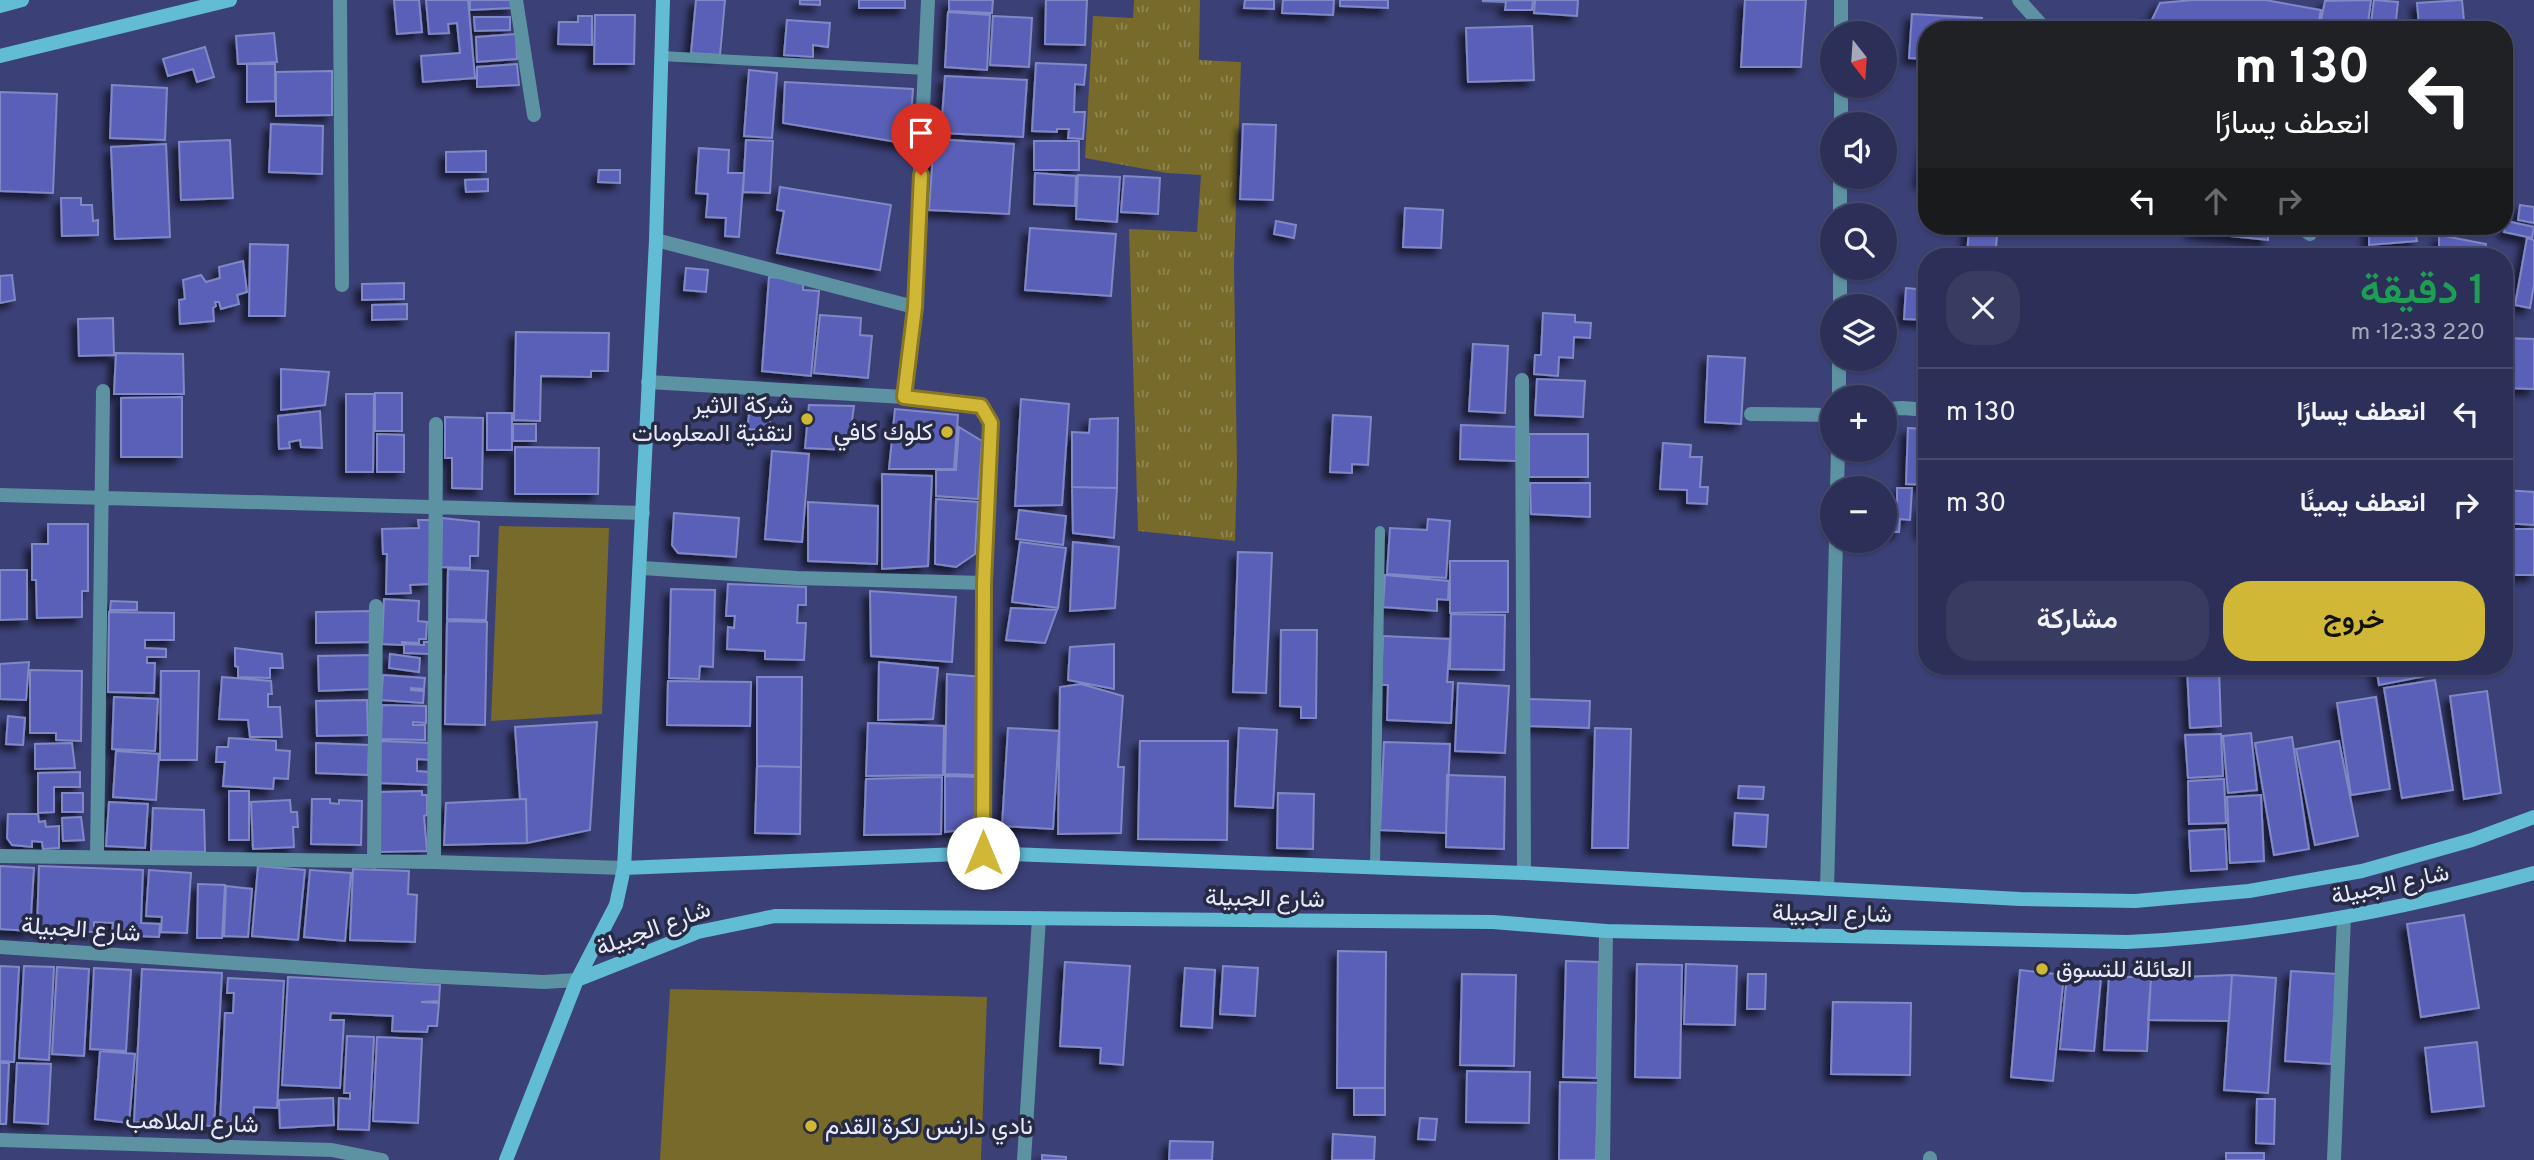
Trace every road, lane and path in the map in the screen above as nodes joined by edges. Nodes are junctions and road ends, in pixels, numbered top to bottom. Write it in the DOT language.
graph roads {
  1 [pos="22,0"];
  2 [pos="230,0"];
  3 [pos="340,0"];
  4 [pos="516,0"];
  5 [pos="663,0"];
  6 [pos="928,0"];
  7 [pos="1842,0"];
  8 [pos="2019,0"];
  9 [pos="0,6"];
  10 [pos="1841,21"];
  11 [pos="2038,21"];
  12 [pos="0,56"];
  13 [pos="661,56"];
  14 [pos="926,70"];
  15 [pos="534,115"];
  16 [pos="656,240"];
  17 [pos="342,285"];
  18 [pos="915,307"];
  19 [pos="1522,380"];
  20 [pos="648,382"];
  21 [pos="103,391"];
  22 [pos="904,397"];
  23 [pos="1897,409"];
  24 [pos="1918,409"];
  25 [pos="1751,414"];
  26 [pos="1820,415"];
  27 [pos="436,424"];
  28 [pos="0,495"];
  29 [pos="102,498"];
  30 [pos="436,507"];
  31 [pos="643,513"];
  32 [pos="1380,531"];
  33 [pos="1836,553"];
  34 [pos="642,568"];
  35 [pos="984,583"];
  36 [pos="376,606"];
  37 [pos="2534,817"];
  38 [pos="983,853"];
  39 [pos="0,856"];
  40 [pos="97,857"];
  41 [pos="374,862"];
  42 [pos="434,862"];
  43 [pos="1375,867"];
  44 [pos="624,868"];
  45 [pos="1524,873"];
  46 [pos="2534,873"];
  47 [pos="1827,889"];
  48 [pos="2344,917"];
  49 [pos="1039,918"];
  50 [pos="1606,931"];
  51 [pos="0,947"];
  52 [pos="577,980"];
  53 [pos="0,1140"];
  54 [pos="382,1160"];
  55 [pos="506,1160"];
  56 [pos="1024,1160"];
  57 [pos="1603,1160"];
  58 [pos="2334,1160"];
  1 -- 9 [label="street"];
  2 -- 12 [label="street"];
  3 -- 17 [label="street"];
  4 -- 15 [label="street"];
  5 -- 13 [label="street"];
  6 -- 14 [label="street"];
  7 -- 10 [label="street"];
  8 -- 11 [label="street"];
  13 -- 14 [label="lane"];
  13 -- 16 [label="street"];
  14 -- 18 [label="street"];
  16 -- 18 [label="street"];
  16 -- 20 [label="street"];
  18 -- 22 [label="street"];
  19 -- 45 [label="street"];
  20 -- 22 [label="street"];
  20 -- 31 [label="street"];
  21 -- 29 [label="street"];
  22 -- 35 [label="street"];
  23 -- 24 [label="street"];
  25 -- 26 [label="street"];
  27 -- 30 [label="street"];
  28 -- 29 [label="street"];
  29 -- 30 [label="street"];
  29 -- 40 [label="street"];
  30 -- 31 [label="street"];
  30 -- 42 [label="street"];
  31 -- 34 [label="street"];
  32 -- 43 [label="lane"];
  33 -- 47 [label="street"];
  34 -- 35 [label="street"];
  34 -- 44 [label="street"];
  35 -- 38 [label="street"];
  36 -- 41 [label="street"];
  37 -- 47 [label="street"];
  38 -- 43 [label="street"];
  38 -- 44 [label="street"];
  39 -- 40 [label="street"];
  40 -- 41 [label="street"];
  41 -- 42 [label="street"];
  42 -- 44 [label="street"];
  43 -- 45 [label="street"];
  44 -- 52 [label="street"];
  45 -- 47 [label="street"];
  46 -- 48 [label="street, شارع الجبيلة"];
  48 -- 50 [label="street, شارع الجبيلة"];
  48 -- 58 [label="street"];
  49 -- 50 [label="street, شارع الجبيلة"];
  49 -- 52 [label="street, شارع الجبيلة"];
  49 -- 56 [label="street"];
  50 -- 57 [label="street"];
  51 -- 52 [label="street, شارع الجبيلة"];
  52 -- 55 [label="street"];
  53 -- 54 [label="street, شارع الملاهب"];
}
